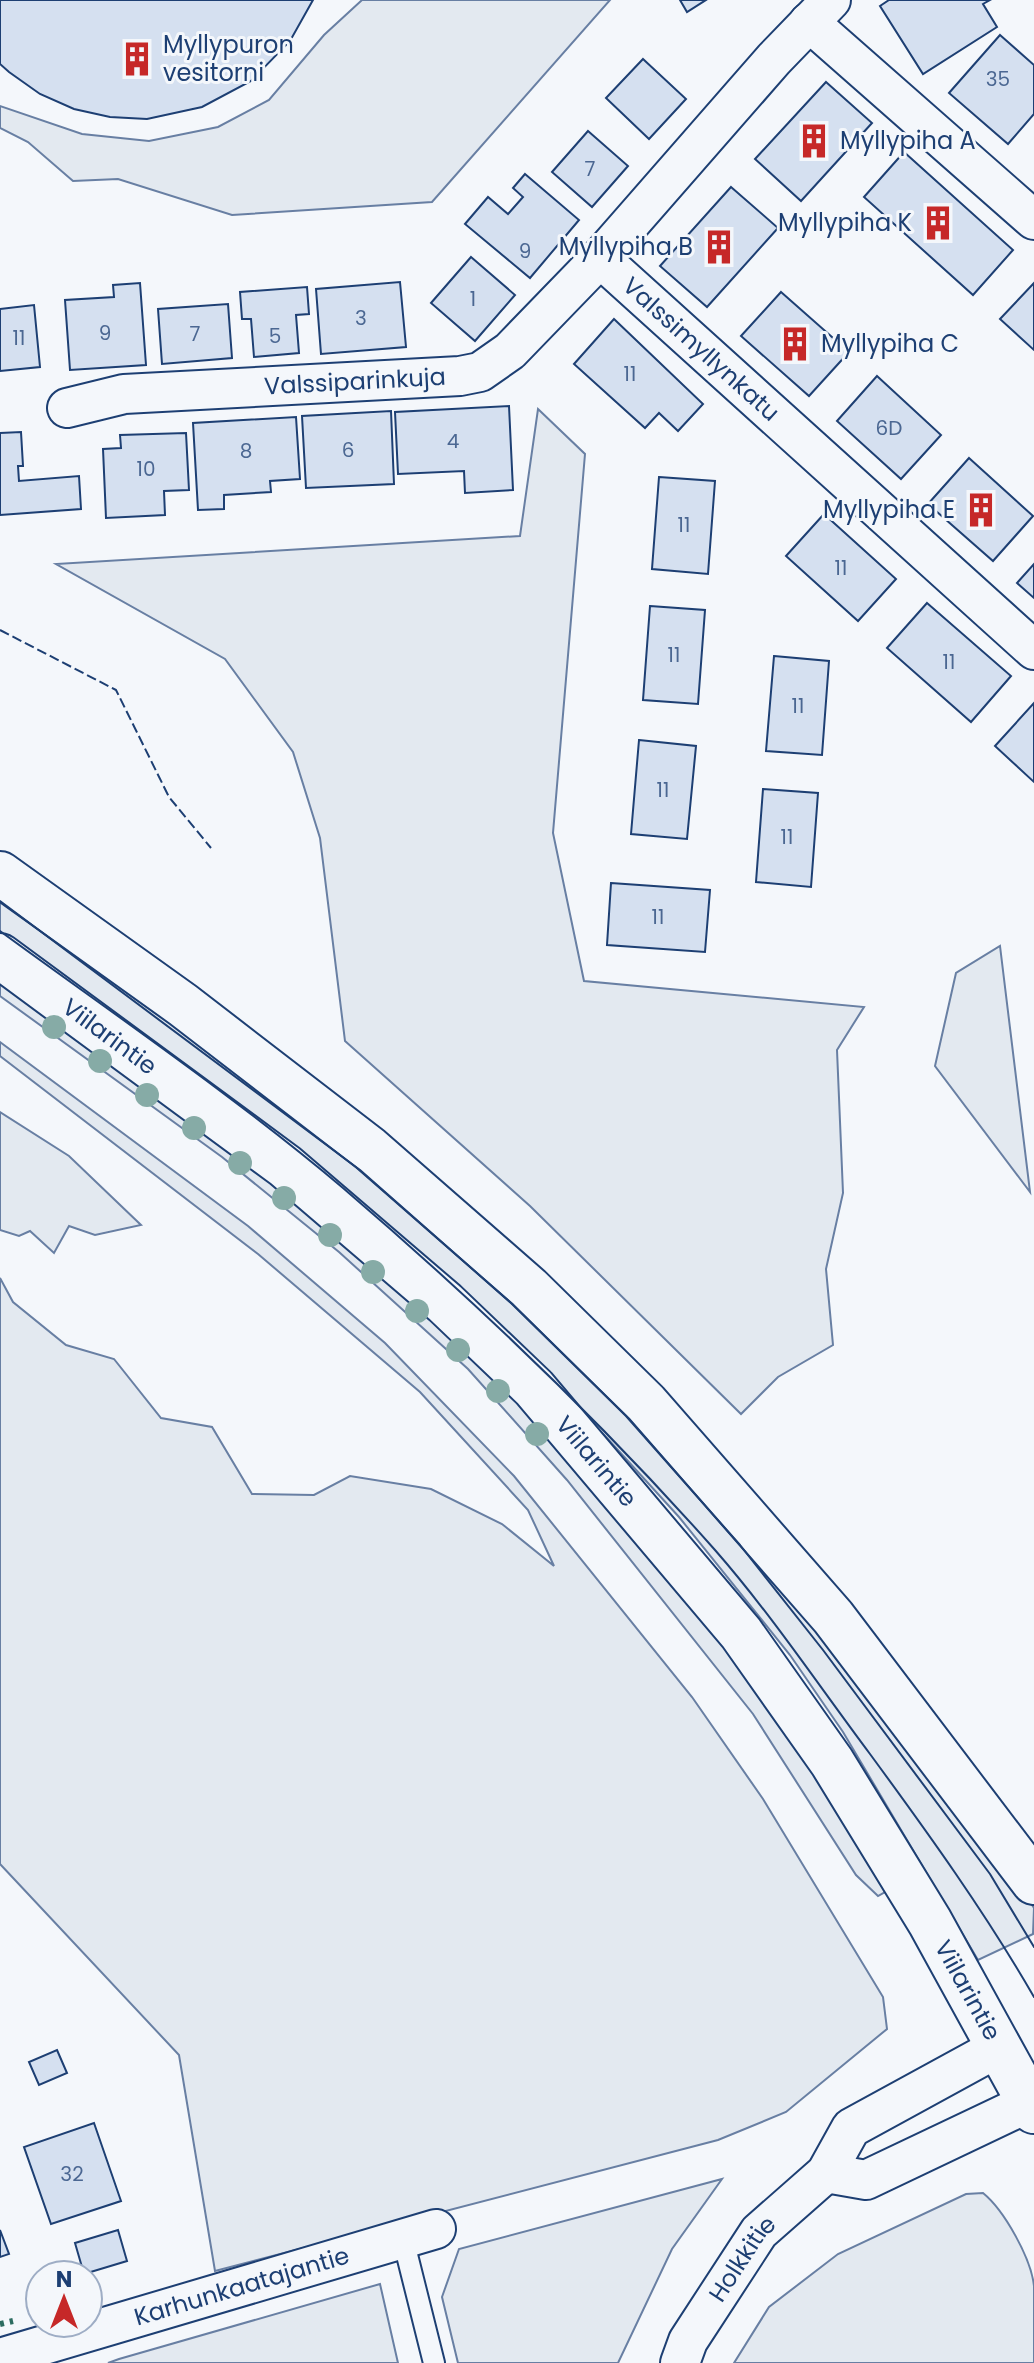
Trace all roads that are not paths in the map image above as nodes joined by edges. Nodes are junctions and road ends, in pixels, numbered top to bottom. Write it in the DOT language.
graph roads {
  1 [pos="820,11"];
  2 [pos="1034,220"];
  3 [pos="600,258"];
  4 [pos="67,408"];
  5 [pos="1034,650"];
  6 [pos="0,874"];
  7 [pos="0,956"];
  8 [pos="1034,1882"];
  9 [pos="1018,2039"];
  10 [pos="1033,2104"];
  11 [pos="826,2173"];
  12 [pos="420,2234"];
  13 [pos="0,2358"];
  14 [pos="434,2363"];
  15 [pos="680,2363"];
  1 -- 2 [label="street, Valssimyllynkatu"];
  1 -- 3 [label="street, Valssimyllynkatu"];
  3 -- 4 [label="street, Valssiparinkuja"];
  3 -- 5 [label="street, Valssimyllynkatu"];
  6 -- 8 [label="main road"];
  7 -- 9 [label="main road, Viilarintie"];
  9 -- 10 [label="main road, Viilarintie"];
  9 -- 11 [label="street, Holkkitie"];
  10 -- 11 [label="street"];
  11 -- 15 [label="street, Holkkitie"];
  12 -- 13 [label="street, Karhunkaatajantie"];
  12 -- 14 [label="lane"];
}
